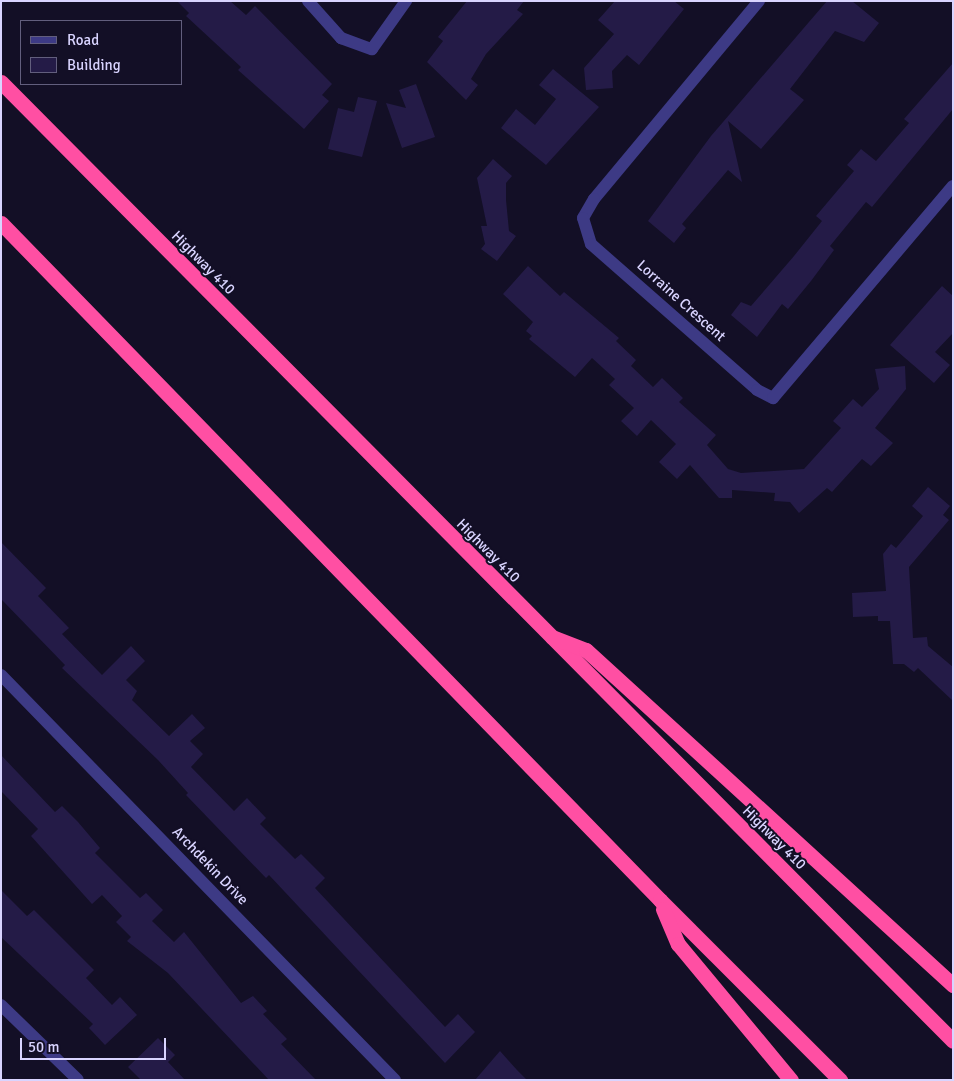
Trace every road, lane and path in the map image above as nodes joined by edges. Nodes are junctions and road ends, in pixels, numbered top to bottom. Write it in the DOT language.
graph roads {
  1 [pos="308,1"];
  2 [pos="406,1"];
  3 [pos="759,1"];
  4 [pos="1,82"];
  5 [pos="953,186"];
  6 [pos="1,224"];
  7 [pos="546,635"];
  8 [pos="1,675"];
  9 [pos="660,900"];
  10 [pos="953,986"];
  11 [pos="1,1005"];
  12 [pos="953,1041"];
  13 [pos="78,1080"];
  14 [pos="395,1080"];
  15 [pos="791,1080"];
  16 [pos="840,1080"];
  1 -- 2 [label="street"];
  3 -- 5 [label="street, Lorraine Crescent"];
  4 -- 7 [label="highway, Highway 410"];
  6 -- 9 [label="highway"];
  7 -- 10 [label="highway"];
  7 -- 12 [label="highway, Highway 410"];
  8 -- 14 [label="street, Archdekin Drive"];
  9 -- 15 [label="highway"];
  9 -- 16 [label="highway"];
  11 -- 13 [label="street"];
}
